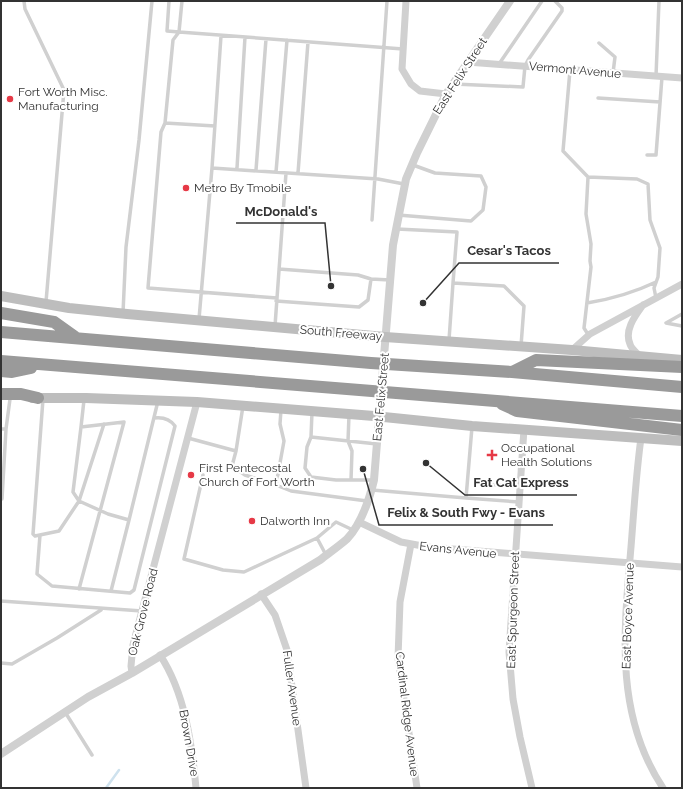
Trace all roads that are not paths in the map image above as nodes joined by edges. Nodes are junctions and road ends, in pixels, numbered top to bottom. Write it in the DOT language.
graph roads {
  1 [pos="24,1"];
  2 [pos="152,1"];
  3 [pos="170,1"];
  4 [pos="182,1"];
  5 [pos="387,1"];
  6 [pos="406,1"];
  7 [pos="510,1"];
  8 [pos="542,1"];
  9 [pos="555,1"];
  10 [pos="659,1"];
  11 [pos="179,32"];
  12 [pos="221,36"];
  13 [pos="244,37"];
  14 [pos="266,39"];
  15 [pos="287,40"];
  16 [pos="308,42"];
  17 [pos="599,43"];
  18 [pos="384,48"];
  19 [pos="403,49"];
  20 [pos="467,62"];
  21 [pos="499,64"];
  22 [pos="525,66"];
  23 [pos="570,70"];
  24 [pos="613,73"];
  25 [pos="659,77"];
  26 [pos="682,78"];
  27 [pos="454,84"];
  28 [pos="446,94"];
  29 [pos="598,98"];
  30 [pos="660,102"];
  31 [pos="165,123"];
  32 [pos="215,126"];
  33 [pos="647,155"];
  34 [pos="412,165"];
  35 [pos="212,168"];
  36 [pos="237,168"];
  37 [pos="256,170"];
  38 [pos="276,172"];
  39 [pos="286,173"];
  40 [pos="298,173"];
  41 [pos="588,177"];
  42 [pos="375,178"];
  43 [pos="405,184"];
  44 [pos="398,215"];
  45 [pos="372,220"];
  46 [pos="396,229"];
  47 [pos="279,269"];
  48 [pos="371,279"];
  49 [pos="390,280"];
  50 [pos="656,282"];
  51 [pos="453,283"];
  52 [pos="682,284"];
  53 [pos="201,292"];
  54 [pos="1,296"];
  55 [pos="656,298"];
  56 [pos="277,299"];
  57 [pos="587,302"];
  58 [pos="46,304"];
  59 [pos="645,304"];
  60 [pos="1,314"];
  61 [pos="123,314"];
  62 [pos="682,314"];
  63 [pos="199,321"];
  64 [pos="682,326"];
  65 [pos="274,327"];
  66 [pos="1,332"];
  67 [pos="589,336"];
  68 [pos="75,337"];
  69 [pos="386,337"];
  70 [pos="449,342"];
  71 [pos="521,346"];
  72 [pos="572,350"];
  73 [pos="641,357"];
  74 [pos="682,360"];
  75 [pos="1,362"];
  76 [pos="44,365"];
  77 [pos="682,367"];
  78 [pos="1,371"];
  79 [pos="512,372"];
  80 [pos="682,387"];
  81 [pos="4,397"];
  82 [pos="40,398"];
  83 [pos="84,398"];
  84 [pos="158,400"];
  85 [pos="496,401"];
  86 [pos="197,402"];
  87 [pos="243,406"];
  88 [pos="281,409"];
  89 [pos="312,411"];
  90 [pos="379,413"];
  91 [pos="349,414"];
  92 [pos="682,416"];
  93 [pos="154,418"];
  94 [pos="104,424"];
  95 [pos="472,426"];
  96 [pos="82,427"];
  97 [pos="1,429"];
  98 [pos="6,429"];
  99 [pos="524,430"];
  100 [pos="682,430"];
  101 [pos="311,437"];
  102 [pos="188,438"];
  103 [pos="641,438"];
  104 [pos="348,441"];
  105 [pos="682,441"];
  106 [pos="377,444"];
  107 [pos="236,451"];
  108 [pos="203,475"];
  109 [pos="351,480"];
  110 [pos="374,480"];
  111 [pos="486,484"];
  112 [pos="276,485"];
  113 [pos="520,487"];
  114 [pos="372,490"];
  115 [pos="466,498"];
  116 [pos="2,499"];
  117 [pos="79,501"];
  118 [pos="368,501"];
  119 [pos="519,502"];
  120 [pos="100,510"];
  121 [pos="129,520"];
  122 [pos="359,522"];
  123 [pos="353,530"];
  124 [pos="40,535"];
  125 [pos="317,538"];
  126 [pos="411,544"];
  127 [pos="326,555"];
  128 [pos="515,555"];
  129 [pos="630,563"];
  130 [pos="682,567"];
  131 [pos="79,588"];
  132 [pos="111,591"];
  133 [pos="261,594"];
  134 [pos="1,601"];
  135 [pos="102,609"];
  136 [pos="142,612"];
  137 [pos="160,655"];
  138 [pos="1,663"];
  139 [pos="132,673"];
  140 [pos="65,712"];
  141 [pos="1,754"];
  142 [pos="92,755"];
  143 [pos="196,788"];
  144 [pos="306,788"];
  145 [pos="417,788"];
  146 [pos="532,788"];
  147 [pos="663,788"];
  1 -- 58 [label="lane"];
  2 -- 61 [label="lane"];
  3 -- 11 [label="lane"];
  4 -- 11 [label="lane"];
  5 -- 18 [label="lane"];
  6 -- 19 [label="street"];
  7 -- 20 [label="street, East Felix Street"];
  8 -- 21 [label="lane"];
  9 -- 22 [label="lane"];
  10 -- 25 [label="lane"];
  11 -- 12 [label="lane"];
  11 -- 31 [label="lane"];
  12 -- 13 [label="lane"];
  12 -- 32 [label="lane"];
  13 -- 14 [label="lane"];
  13 -- 36 [label="lane"];
  14 -- 15 [label="lane"];
  14 -- 37 [label="lane"];
  15 -- 16 [label="lane"];
  15 -- 38 [label="lane"];
  16 -- 18 [label="lane"];
  16 -- 40 [label="lane"];
  17 -- 24 [label="lane"];
  18 -- 19 [label="lane"];
  18 -- 42 [label="lane"];
  19 -- 28 [label="street"];
  20 -- 21 [label="street, Vermont Avenue"];
  20 -- 27 [label="street, East Felix Street"];
  21 -- 22 [label="street, Vermont Avenue"];
  22 -- 23 [label="street, Vermont Avenue"];
  22 -- 27 [label="lane"];
  23 -- 24 [label="street, Vermont Avenue"];
  23 -- 41 [label="lane"];
  24 -- 25 [label="street, Vermont Avenue"];
  25 -- 26 [label="street, Vermont Avenue"];
  25 -- 30 [label="lane"];
  27 -- 28 [label="street, East Felix Street"];
  28 -- 34 [label="street, East Felix Street"];
  29 -- 30 [label="lane"];
  30 -- 33 [label="lane"];
  31 -- 32 [label="lane"];
  31 -- 53 [label="lane"];
  32 -- 35 [label="lane"];
  34 -- 43 [label="street, East Felix Street"];
  34 -- 44 [label="lane"];
  35 -- 36 [label="lane"];
  35 -- 53 [label="lane"];
  36 -- 37 [label="lane"];
  37 -- 38 [label="lane"];
  38 -- 39 [label="lane"];
  39 -- 40 [label="lane"];
  39 -- 47 [label="lane"];
  40 -- 42 [label="lane"];
  41 -- 50 [label="lane"];
  41 -- 57 [label="lane"];
  42 -- 43 [label="lane"];
  42 -- 45 [label="lane"];
  43 -- 44 [label="street, East Felix Street"];
  44 -- 46 [label="street, East Felix Street"];
  46 -- 49 [label="street, East Felix Street"];
  46 -- 51 [label="lane"];
  47 -- 48 [label="lane"];
  47 -- 56 [label="lane"];
  48 -- 49 [label="lane"];
  48 -- 56 [label="lane"];
  49 -- 69 [label="street, East Felix Street"];
  50 -- 55 [label="lane"];
  50 -- 57 [label="lane"];
  51 -- 70 [label="lane"];
  51 -- 71 [label="lane"];
  52 -- 55 [label="street"];
  53 -- 56 [label="lane"];
  53 -- 63 [label="lane"];
  54 -- 58 [label="main road, South Freeway"];
  55 -- 59 [label="street"];
  56 -- 65 [label="lane"];
  57 -- 67 [label="lane"];
  58 -- 61 [label="main road, South Freeway"];
  59 -- 67 [label="street"];
  59 -- 73 [label="street"];
  60 -- 68 [label="highway"];
  61 -- 63 [label="main road, South Freeway"];
  62 -- 64 [label="lane"];
  63 -- 65 [label="main road, South Freeway"];
  65 -- 69 [label="main road, South Freeway"];
  66 -- 68 [label="highway"];
  67 -- 72 [label="street"];
  68 -- 79 [label="highway"];
  69 -- 70 [label="main road, South Freeway"];
  69 -- 90 [label="street, East Felix Street"];
  70 -- 71 [label="main road, South Freeway"];
  71 -- 72 [label="main road, South Freeway"];
  72 -- 73 [label="main road, South Freeway"];
  73 -- 74 [label="main road, South Freeway"];
  75 -- 76 [label="highway"];
  76 -- 78 [label="highway"];
  76 -- 85 [label="highway"];
  77 -- 79 [label="highway"];
  79 -- 80 [label="highway"];
  81 -- 82 [label="highway"];
  81 -- 98 [label="lane"];
  82 -- 83 [label="main road"];
  82 -- 124 [label="lane"];
  83 -- 84 [label="main road"];
  83 -- 96 [label="lane"];
  84 -- 86 [label="main road"];
  84 -- 93 [label="lane"];
  85 -- 92 [label="highway"];
  85 -- 100 [label="highway"];
  86 -- 87 [label="main road"];
  86 -- 102 [label="street, Oak Grove Road"];
  87 -- 88 [label="main road"];
  87 -- 107 [label="lane"];
  88 -- 89 [label="main road"];
  88 -- 112 [label="lane"];
  89 -- 91 [label="main road"];
  89 -- 101 [label="lane"];
  90 -- 91 [label="main road"];
  90 -- 95 [label="main road"];
  90 -- 106 [label="street, East Felix Street"];
  91 -- 104 [label="lane"];
  93 -- 121 [label="lane"];
  93 -- 132 [label="lane"];
  94 -- 96 [label="lane"];
  94 -- 117 [label="lane"];
  94 -- 120 [label="lane"];
  95 -- 99 [label="main road"];
  95 -- 115 [label="lane"];
  96 -- 117 [label="lane"];
  97 -- 98 [label="lane"];
  98 -- 116 [label="lane"];
  99 -- 103 [label="main road"];
  99 -- 113 [label="street, East Spurgeon Street"];
  101 -- 104 [label="lane"];
  101 -- 109 [label="lane"];
  102 -- 107 [label="lane"];
  102 -- 136 [label="street, Oak Grove Road"];
  103 -- 105 [label="main road"];
  103 -- 129 [label="street, East Boyce Avenue"];
  104 -- 106 [label="lane"];
  104 -- 109 [label="lane"];
  106 -- 110 [label="street, East Felix Street"];
  107 -- 112 [label="lane"];
  108 -- 125 [label="lane"];
  109 -- 110 [label="lane"];
  110 -- 114 [label="street, East Felix Street"];
  111 -- 113 [label="lane"];
  112 -- 118 [label="lane"];
  113 -- 119 [label="street, East Spurgeon Street"];
  114 -- 115 [label="lane"];
  114 -- 118 [label="street, East Felix Street"];
  115 -- 119 [label="lane"];
  117 -- 120 [label="lane"];
  117 -- 124 [label="lane"];
  118 -- 122 [label="street, East Felix Street"];
  119 -- 128 [label="street, East Spurgeon Street"];
  120 -- 121 [label="lane"];
  120 -- 131 [label="lane"];
  121 -- 132 [label="lane"];
  122 -- 123 [label="street, East Felix Street"];
  122 -- 126 [label="street, Evans Avenue"];
  123 -- 125 [label="lane"];
  123 -- 127 [label="street, East Felix Street"];
  124 -- 131 [label="lane"];
  125 -- 127 [label="lane"];
  126 -- 128 [label="street, Evans Avenue"];
  126 -- 145 [label="street, Cardinal Ridge Avenue"];
  127 -- 133 [label="street, East Felix Street"];
  128 -- 129 [label="street, Evans Avenue"];
  128 -- 146 [label="street, East Spurgeon Street"];
  129 -- 130 [label="street, Evans Avenue"];
  129 -- 147 [label="street, East Boyce Avenue"];
  131 -- 132 [label="lane"];
  133 -- 137 [label="street, East Felix Street"];
  133 -- 144 [label="street, Fuller Avenue"];
  134 -- 135 [label="lane"];
  135 -- 136 [label="lane"];
  135 -- 138 [label="lane"];
  136 -- 139 [label="street, Oak Grove Road"];
  137 -- 139 [label="street, East Felix Street"];
  137 -- 143 [label="street, Brown Drive"];
  139 -- 140 [label="street, Oak Grove Road"];
  140 -- 141 [label="street, Oak Grove Road"];
  140 -- 142 [label="lane"];
}
